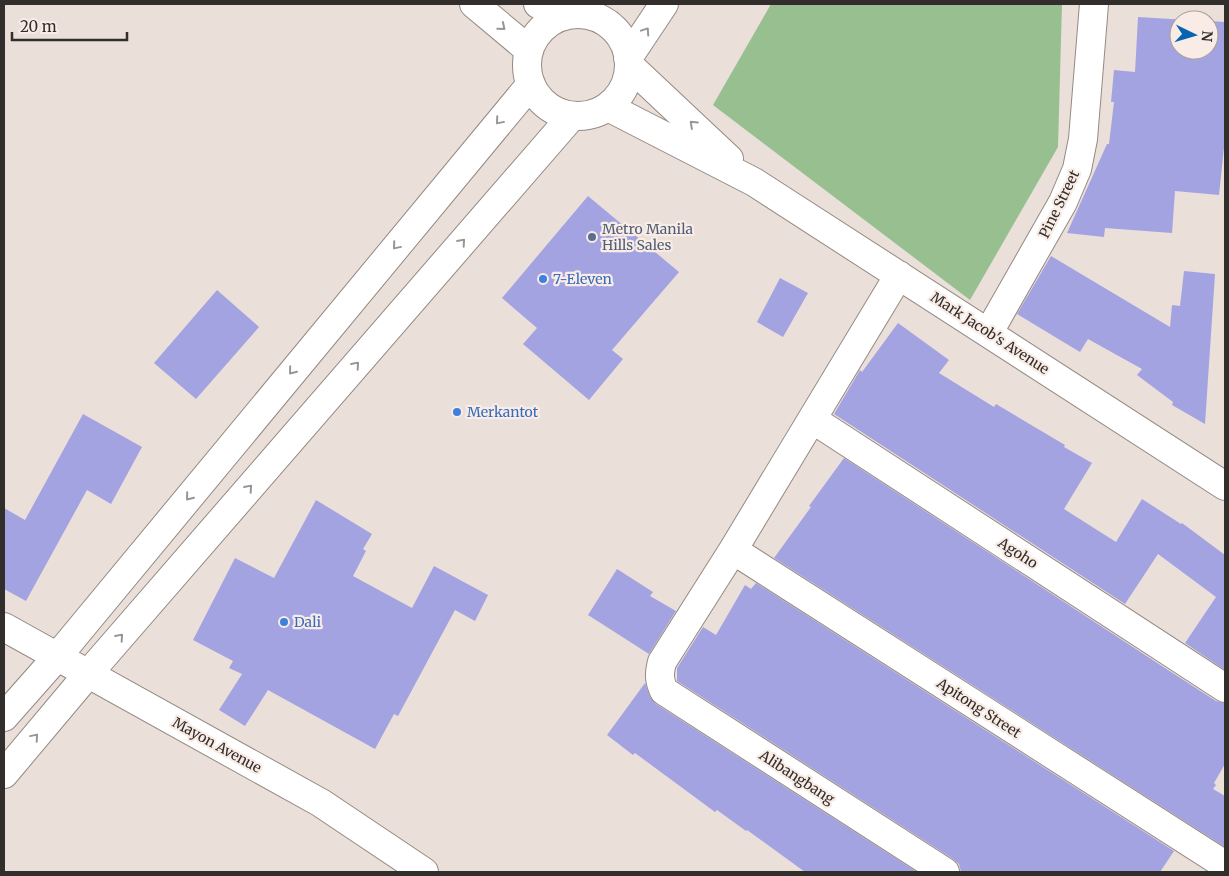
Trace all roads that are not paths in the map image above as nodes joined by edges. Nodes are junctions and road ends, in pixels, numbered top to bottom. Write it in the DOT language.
graph roads {
  1 [pos="474,4"];
  2 [pos="538,4"];
  3 [pos="664,4"];
  4 [pos="1094,4"];
  5 [pos="602,11"];
  6 [pos="564,16"];
  7 [pos="529,50"];
  8 [pos="629,62"];
  9 [pos="530,84"];
  10 [pos="608,107"];
  11 [pos="572,116"];
  12 [pos="754,182"];
  13 [pos="899,275"];
  14 [pos="988,332"];
  15 [pos="812,419"];
  16 [pos="1225,486"];
  17 [pos="733,550"];
  18 [pos="4,627"];
  19 [pos="57,657"];
  20 [pos="88,674"];
  21 [pos="1225,688"];
  22 [pos="4,717"];
  23 [pos="4,774"];
  24 [pos="1225,865"];
  25 [pos="424,872"];
  26 [pos="945,872"];
  1 -- 7 [label="street, one-way"];
  2 -- 6 [label="street"];
  8 -- 3 [label="street, one-way"];
  4 -- 14 [label="street, Pine Street"];
  5 -- 6 [label="street"];
  5 -- 8 [label="street"];
  6 -- 7 [label="street"];
  7 -- 9 [label="street"];
  8 -- 10 [label="street"];
  12 -- 8 [label="street, Mark Jacob's Avenue, one-way"];
  9 -- 11 [label="street"];
  9 -- 19 [label="street, one-way"];
  10 -- 11 [label="street"];
  10 -- 12 [label="street, Mark Jacob's Avenue"];
  20 -- 11 [label="street, one-way"];
  12 -- 13 [label="street, Mark Jacob's Avenue"];
  13 -- 14 [label="street, Mark Jacob's Avenue"];
  13 -- 15 [label="street"];
  14 -- 16 [label="street, Mark Jacob's Avenue"];
  15 -- 17 [label="street"];
  15 -- 21 [label="street, Agoho"];
  17 -- 24 [label="street, Apitong Street"];
  17 -- 26 [label="street, Alibangbang"];
  18 -- 19 [label="street, Mayon Avenue"];
  19 -- 20 [label="street, Mayon Avenue"];
  19 -- 22 [label="street"];
  23 -- 20 [label="street, one-way"];
  20 -- 25 [label="street, Mayon Avenue"];
}
